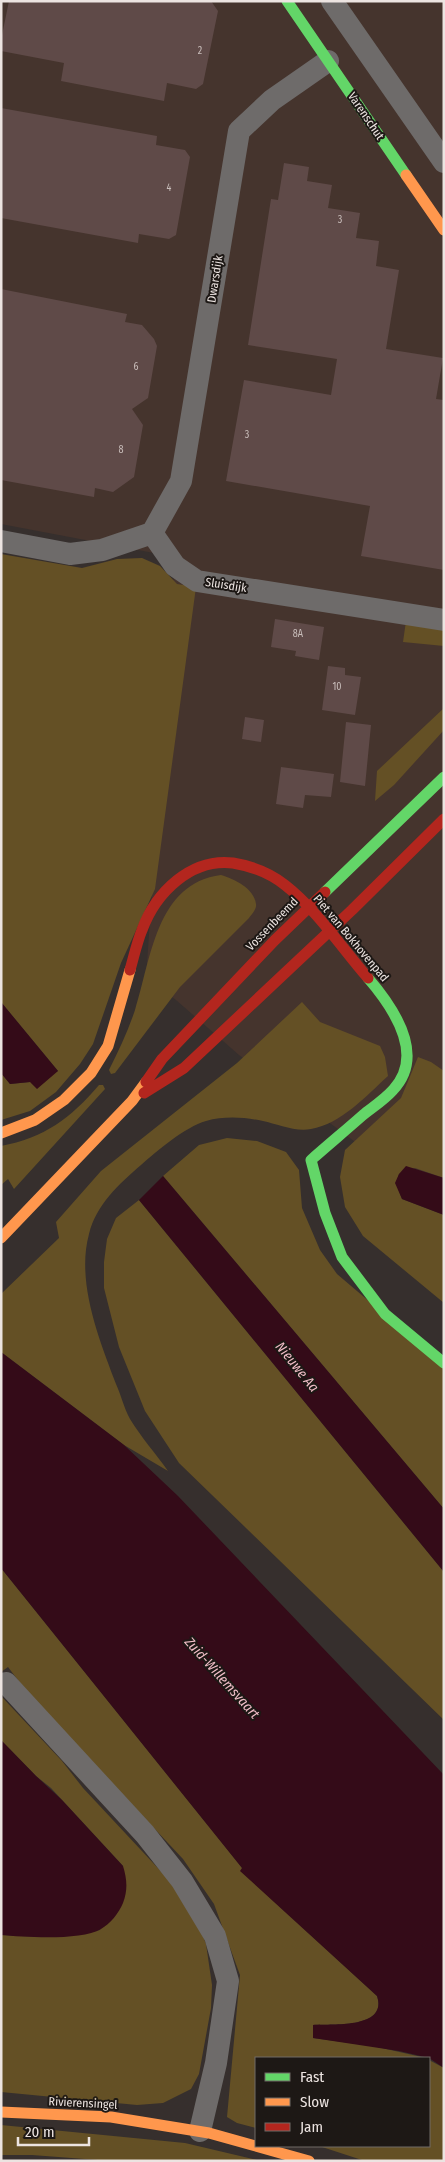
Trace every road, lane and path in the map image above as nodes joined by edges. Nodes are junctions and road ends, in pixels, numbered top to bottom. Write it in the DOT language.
graph roads {
  1 [pos="288,1"];
  2 [pos="332,1"];
  3 [pos="328,61"];
  4 [pos="444,162"];
  5 [pos="444,230"];
  6 [pos="152,533"];
  7 [pos="1,541"];
  8 [pos="444,620"];
  9 [pos="444,776"];
  10 [pos="444,819"];
  11 [pos="308,908"];
  12 [pos="328,932"];
  13 [pos="132,1101"];
  14 [pos="1,1133"];
  15 [pos="1,1238"];
  16 [pos="444,1363"];
  17 [pos="6,1683"];
  18 [pos="1,2112"];
  19 [pos="200,2131"];
  20 [pos="255,2146"];
  21 [pos="258,2147"];
  22 [pos="309,2161"];
  1 -- 3 [label="main road, Varenschut"];
  2 -- 4 [label="street"];
  3 -- 5 [label="main road, Varenschut"];
  3 -- 6 [label="street, Dwarsdijk"];
  6 -- 7 [label="street"];
  6 -- 8 [label="street, Sluisdijk"];
  9 -- 11 [label="main road, Vossenbeemd"];
  10 -- 12 [label="main road, Vossenbeemd"];
  11 -- 12 [label="main road, Piet van Bokhovenpad"];
  11 -- 13 [label="main road, Vossenbeemd"];
  11 -- 14 [label="main road, Piet van Bokhovenpad"];
  12 -- 13 [label="main road, Vossenbeemd"];
  12 -- 16 [label="main road, Piet van Bokhovenpad"];
  13 -- 15 [label="main road, Vossenbeemd"];
  17 -- 19 [label="street"];
  18 -- 19 [label="main road, Rivierensingel"];
  19 -- 20 [label="main road, Rivierensingel"];
  21 -- 22 [label="main road, Rivierensingel"];
}
